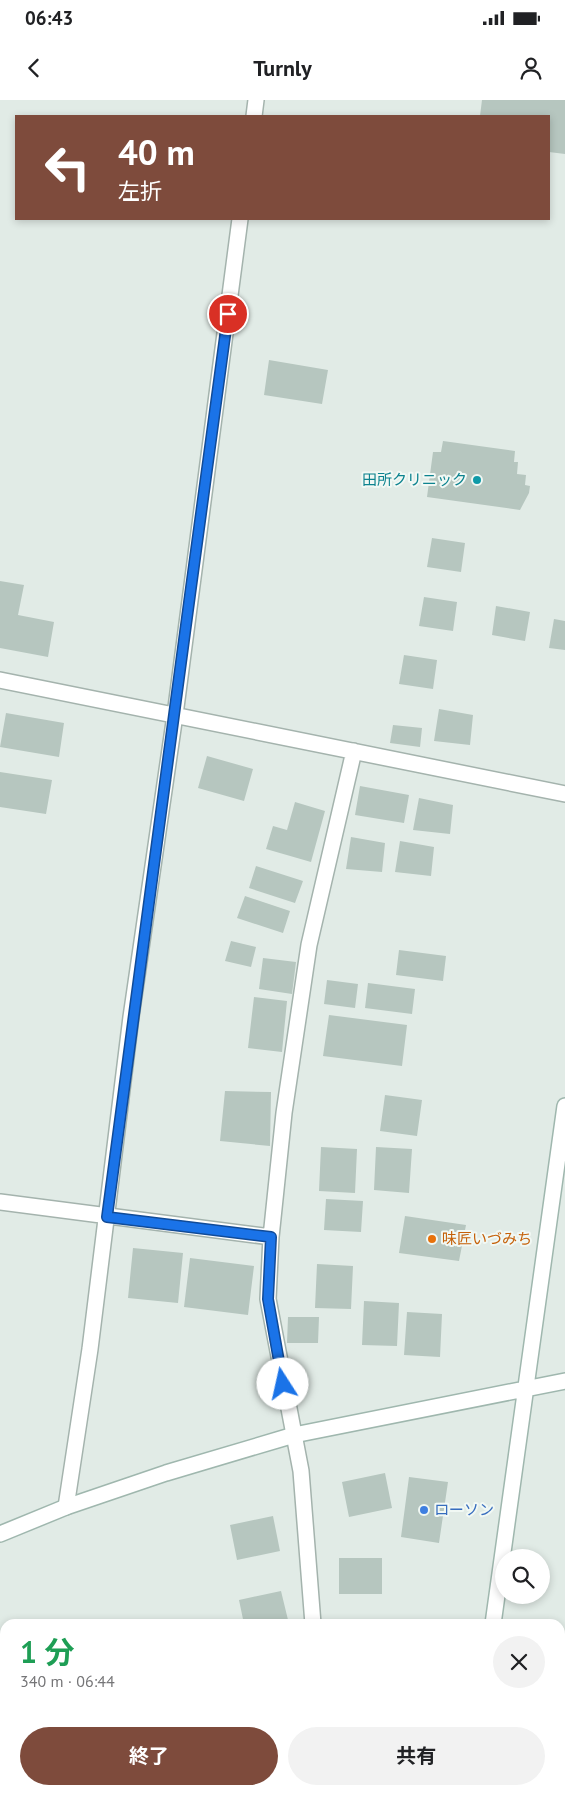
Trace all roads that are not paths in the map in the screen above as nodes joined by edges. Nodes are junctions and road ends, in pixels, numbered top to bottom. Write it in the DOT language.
graph roads {
  1 [pos="256,100"];
  2 [pos="254,115"];
  3 [pos="240,220"];
  4 [pos="0,680"];
  5 [pos="175,715"];
  6 [pos="354,751"];
  7 [pos="565,794"];
  8 [pos="565,1106"];
  9 [pos="0,1202"];
  10 [pos="107,1217"];
  11 [pos="271,1237"];
  12 [pos="565,1381"];
  13 [pos="524,1388"];
  14 [pos="294,1435"];
  15 [pos="66,1507"];
  16 [pos="0,1534"];
  17 [pos="313,1619"];
  18 [pos="494,1619"];
  1 -- 2 [label="street"];
  3 -- 5 [label="street"];
  4 -- 5 [label="street"];
  5 -- 6 [label="street"];
  5 -- 10 [label="street"];
  6 -- 7 [label="street"];
  6 -- 11 [label="street"];
  8 -- 13 [label="street"];
  9 -- 10 [label="street"];
  10 -- 11 [label="street"];
  10 -- 15 [label="street"];
  11 -- 14 [label="street"];
  12 -- 13 [label="street"];
  13 -- 14 [label="street"];
  13 -- 18 [label="street"];
  14 -- 15 [label="street"];
  14 -- 17 [label="street"];
  15 -- 16 [label="street"];
}
